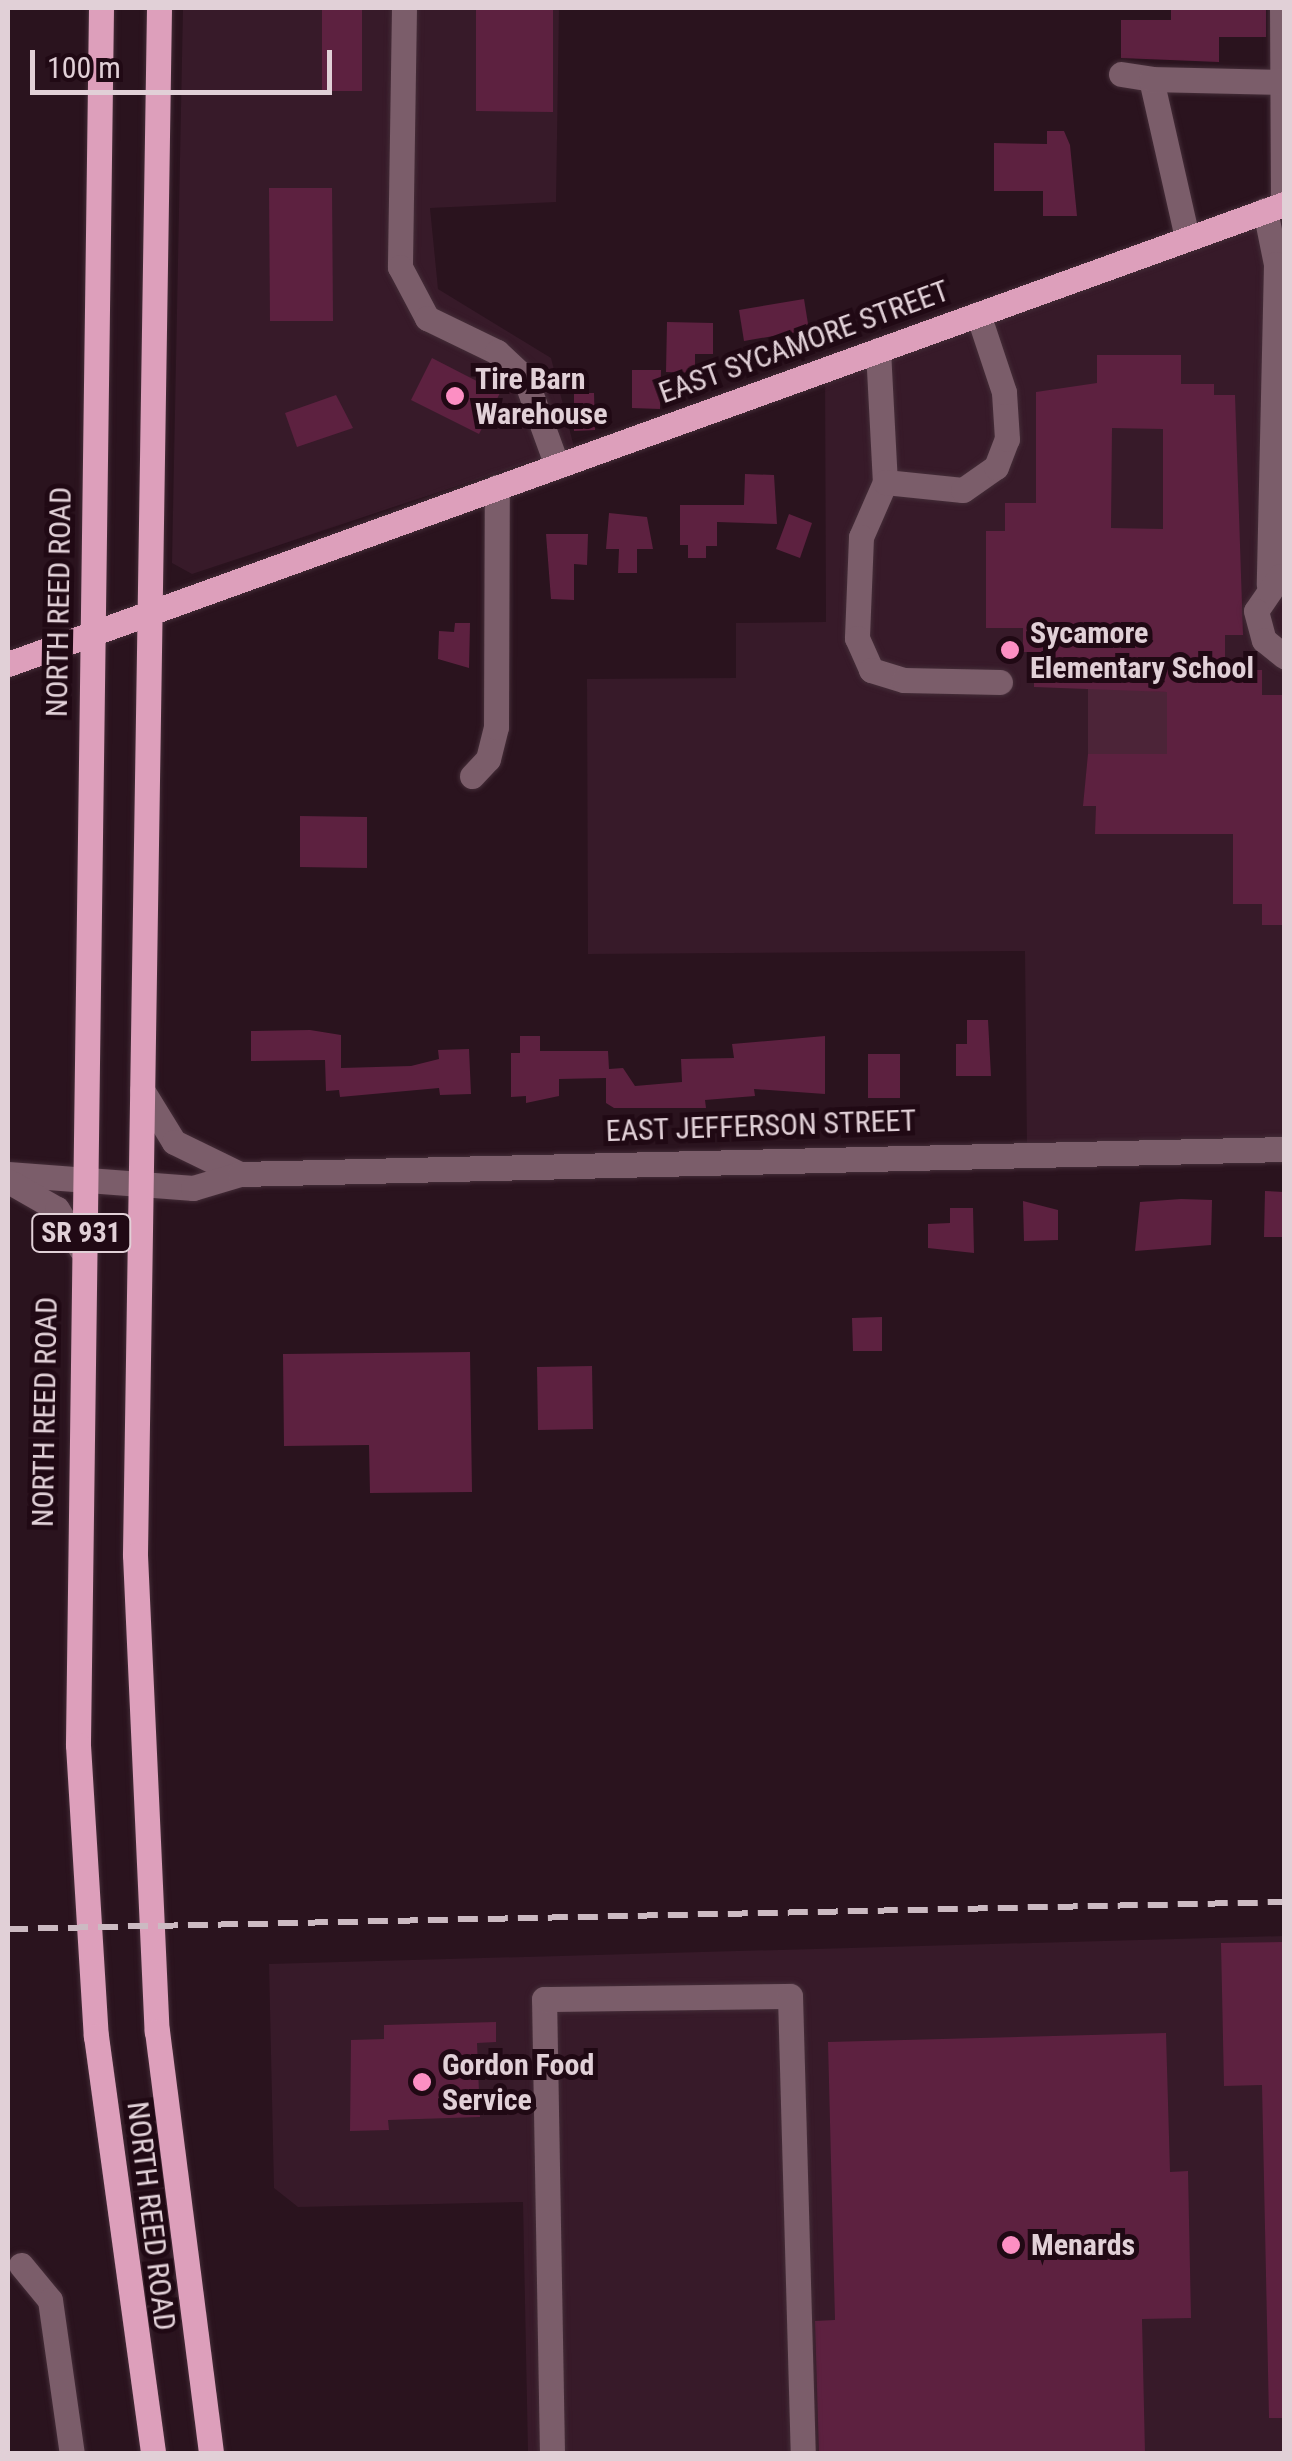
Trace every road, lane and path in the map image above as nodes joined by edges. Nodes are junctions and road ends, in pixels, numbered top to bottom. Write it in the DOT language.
graph roads {
  1 [pos="101,8"];
  2 [pos="159,8"];
  3 [pos="404,8"];
  4 [pos="1282,8"];
  5 [pos="1122,74"];
  6 [pos="1152,79"];
  7 [pos="1283,90"];
  8 [pos="1278,206"];
  9 [pos="1188,238"];
  10 [pos="1280,264"];
  11 [pos="978,314"];
  12 [pos="878,350"];
  13 [pos="556,466"];
  14 [pos="885,482"];
  15 [pos="498,487"];
  16 [pos="1277,579"];
  17 [pos="146,614"];
  18 [pos="92,634"];
  19 [pos="1284,656"];
  20 [pos="8,664"];
  21 [pos="1000,682"];
  22 [pos="472,776"];
  23 [pos="142,1090"];
  24 [pos="1284,1149"];
  25 [pos="82,1174"];
  26 [pos="240,1174"];
  27 [pos="8,1178"];
  28 [pos="140,1188"];
  29 [pos="81,1249"];
  30 [pos="21,2265"];
  31 [pos="72,2454"];
  32 [pos="152,2454"];
  33 [pos="211,2454"];
  34 [pos="552,2454"];
  35 [pos="802,2454"];
  1 -- 18 [label="main road, NORTH REED ROAD / SR 931"];
  2 -- 17 [label="main road, NORTH REED ROAD / SR 931"];
  3 -- 13 [label="street"];
  4 -- 7 [label="street"];
  5 -- 6 [label="street"];
  6 -- 7 [label="street"];
  6 -- 9 [label="street"];
  7 -- 8 [label="street"];
  8 -- 9 [label="main road, EAST SYCAMORE STREET"];
  8 -- 10 [label="street"];
  9 -- 11 [label="main road, EAST SYCAMORE STREET"];
  10 -- 16 [label="street"];
  11 -- 12 [label="main road, EAST SYCAMORE STREET"];
  11 -- 14 [label="street"];
  12 -- 13 [label="main road, EAST SYCAMORE STREET"];
  12 -- 14 [label="street"];
  13 -- 15 [label="main road, EAST SYCAMORE STREET"];
  14 -- 21 [label="street"];
  15 -- 17 [label="main road, EAST SYCAMORE STREET"];
  15 -- 22 [label="street"];
  16 -- 19 [label="street"];
  17 -- 18 [label="main road, EAST SYCAMORE STREET"];
  17 -- 23 [label="main road, NORTH REED ROAD / SR 931"];
  18 -- 20 [label="main road, EAST SYCAMORE STREET"];
  18 -- 25 [label="main road, NORTH REED ROAD / SR 931"];
  23 -- 26 [label="street, EAST JEFFERSON STREET"];
  23 -- 28 [label="main road, NORTH REED ROAD / SR 931"];
  24 -- 26 [label="street, EAST JEFFERSON STREET"];
  25 -- 27 [label="street, EAST JEFFERSON STREET"];
  25 -- 28 [label="street, EAST JEFFERSON STREET"];
  25 -- 29 [label="main road, NORTH REED ROAD / SR 931"];
  26 -- 28 [label="street, EAST JEFFERSON STREET"];
  27 -- 29 [label="street, EAST JEFFERSON STREET"];
  28 -- 33 [label="main road, NORTH REED ROAD / SR 931"];
  29 -- 32 [label="main road, NORTH REED ROAD / SR 931"];
  30 -- 31 [label="street"];
  34 -- 35 [label="street"];
}
